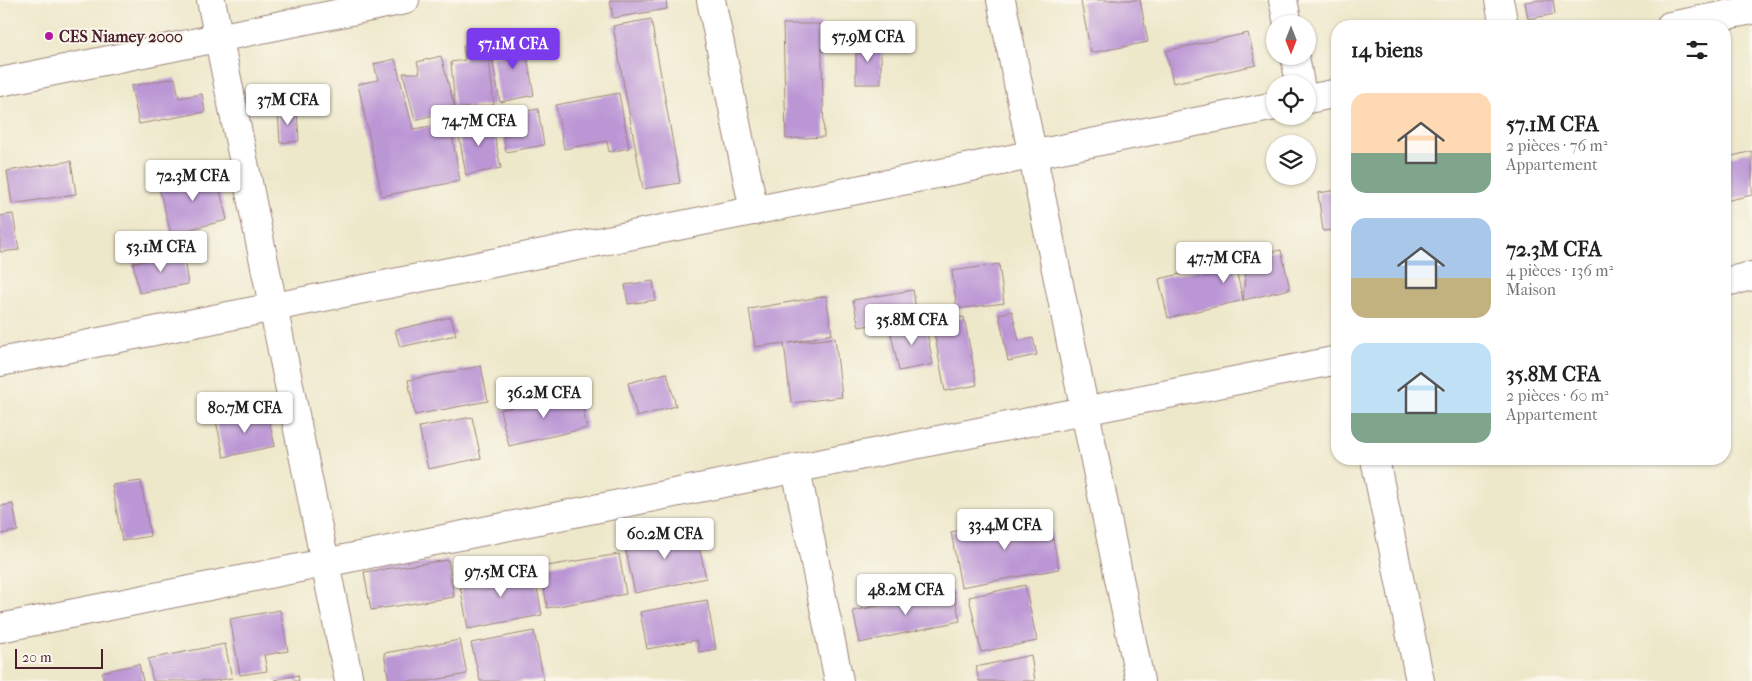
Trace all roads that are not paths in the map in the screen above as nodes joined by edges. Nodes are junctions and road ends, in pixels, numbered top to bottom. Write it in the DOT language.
graph roads {
  1 [pos="211,0"];
  2 [pos="406,0"];
  3 [pos="711,0"];
  4 [pos="1001,0"];
  5 [pos="1283,0"];
  6 [pos="1499,0"];
  7 [pos="1752,10"];
  8 [pos="1286,15"];
  9 [pos="1503,20"];
  10 [pos="1701,20"];
  11 [pos="218,38"];
  12 [pos="0,82"];
  13 [pos="1331,94"];
  14 [pos="1316,97"];
  15 [pos="1266,108"];
  16 [pos="1033,154"];
  17 [pos="754,211"];
  18 [pos="1752,276"];
  19 [pos="1731,281"];
  20 [pos="274,307"];
  21 [pos="1331,361"];
  22 [pos="0,362"];
  23 [pos="1084,410"];
  24 [pos="1376,465"];
  25 [pos="796,468"];
  26 [pos="325,563"];
  27 [pos="0,628"];
  28 [pos="350,681"];
  29 [pos="839,681"];
  30 [pos="1140,681"];
  31 [pos="1420,681"];
  1 -- 11 [label="street"];
  2 -- 11 [label="street"];
  3 -- 17 [label="street"];
  4 -- 16 [label="street"];
  5 -- 8 [label="street"];
  6 -- 9 [label="street"];
  7 -- 10 [label="street"];
  11 -- 12 [label="street"];
  11 -- 20 [label="street"];
  13 -- 14 [label="street"];
  15 -- 16 [label="street"];
  16 -- 17 [label="street"];
  16 -- 23 [label="street"];
  17 -- 20 [label="street"];
  18 -- 19 [label="street"];
  20 -- 22 [label="street"];
  20 -- 26 [label="street"];
  21 -- 23 [label="street"];
  23 -- 25 [label="street"];
  23 -- 30 [label="street"];
  24 -- 31 [label="street"];
  25 -- 26 [label="street"];
  25 -- 29 [label="street"];
  26 -- 27 [label="street"];
  26 -- 28 [label="street"];
}
